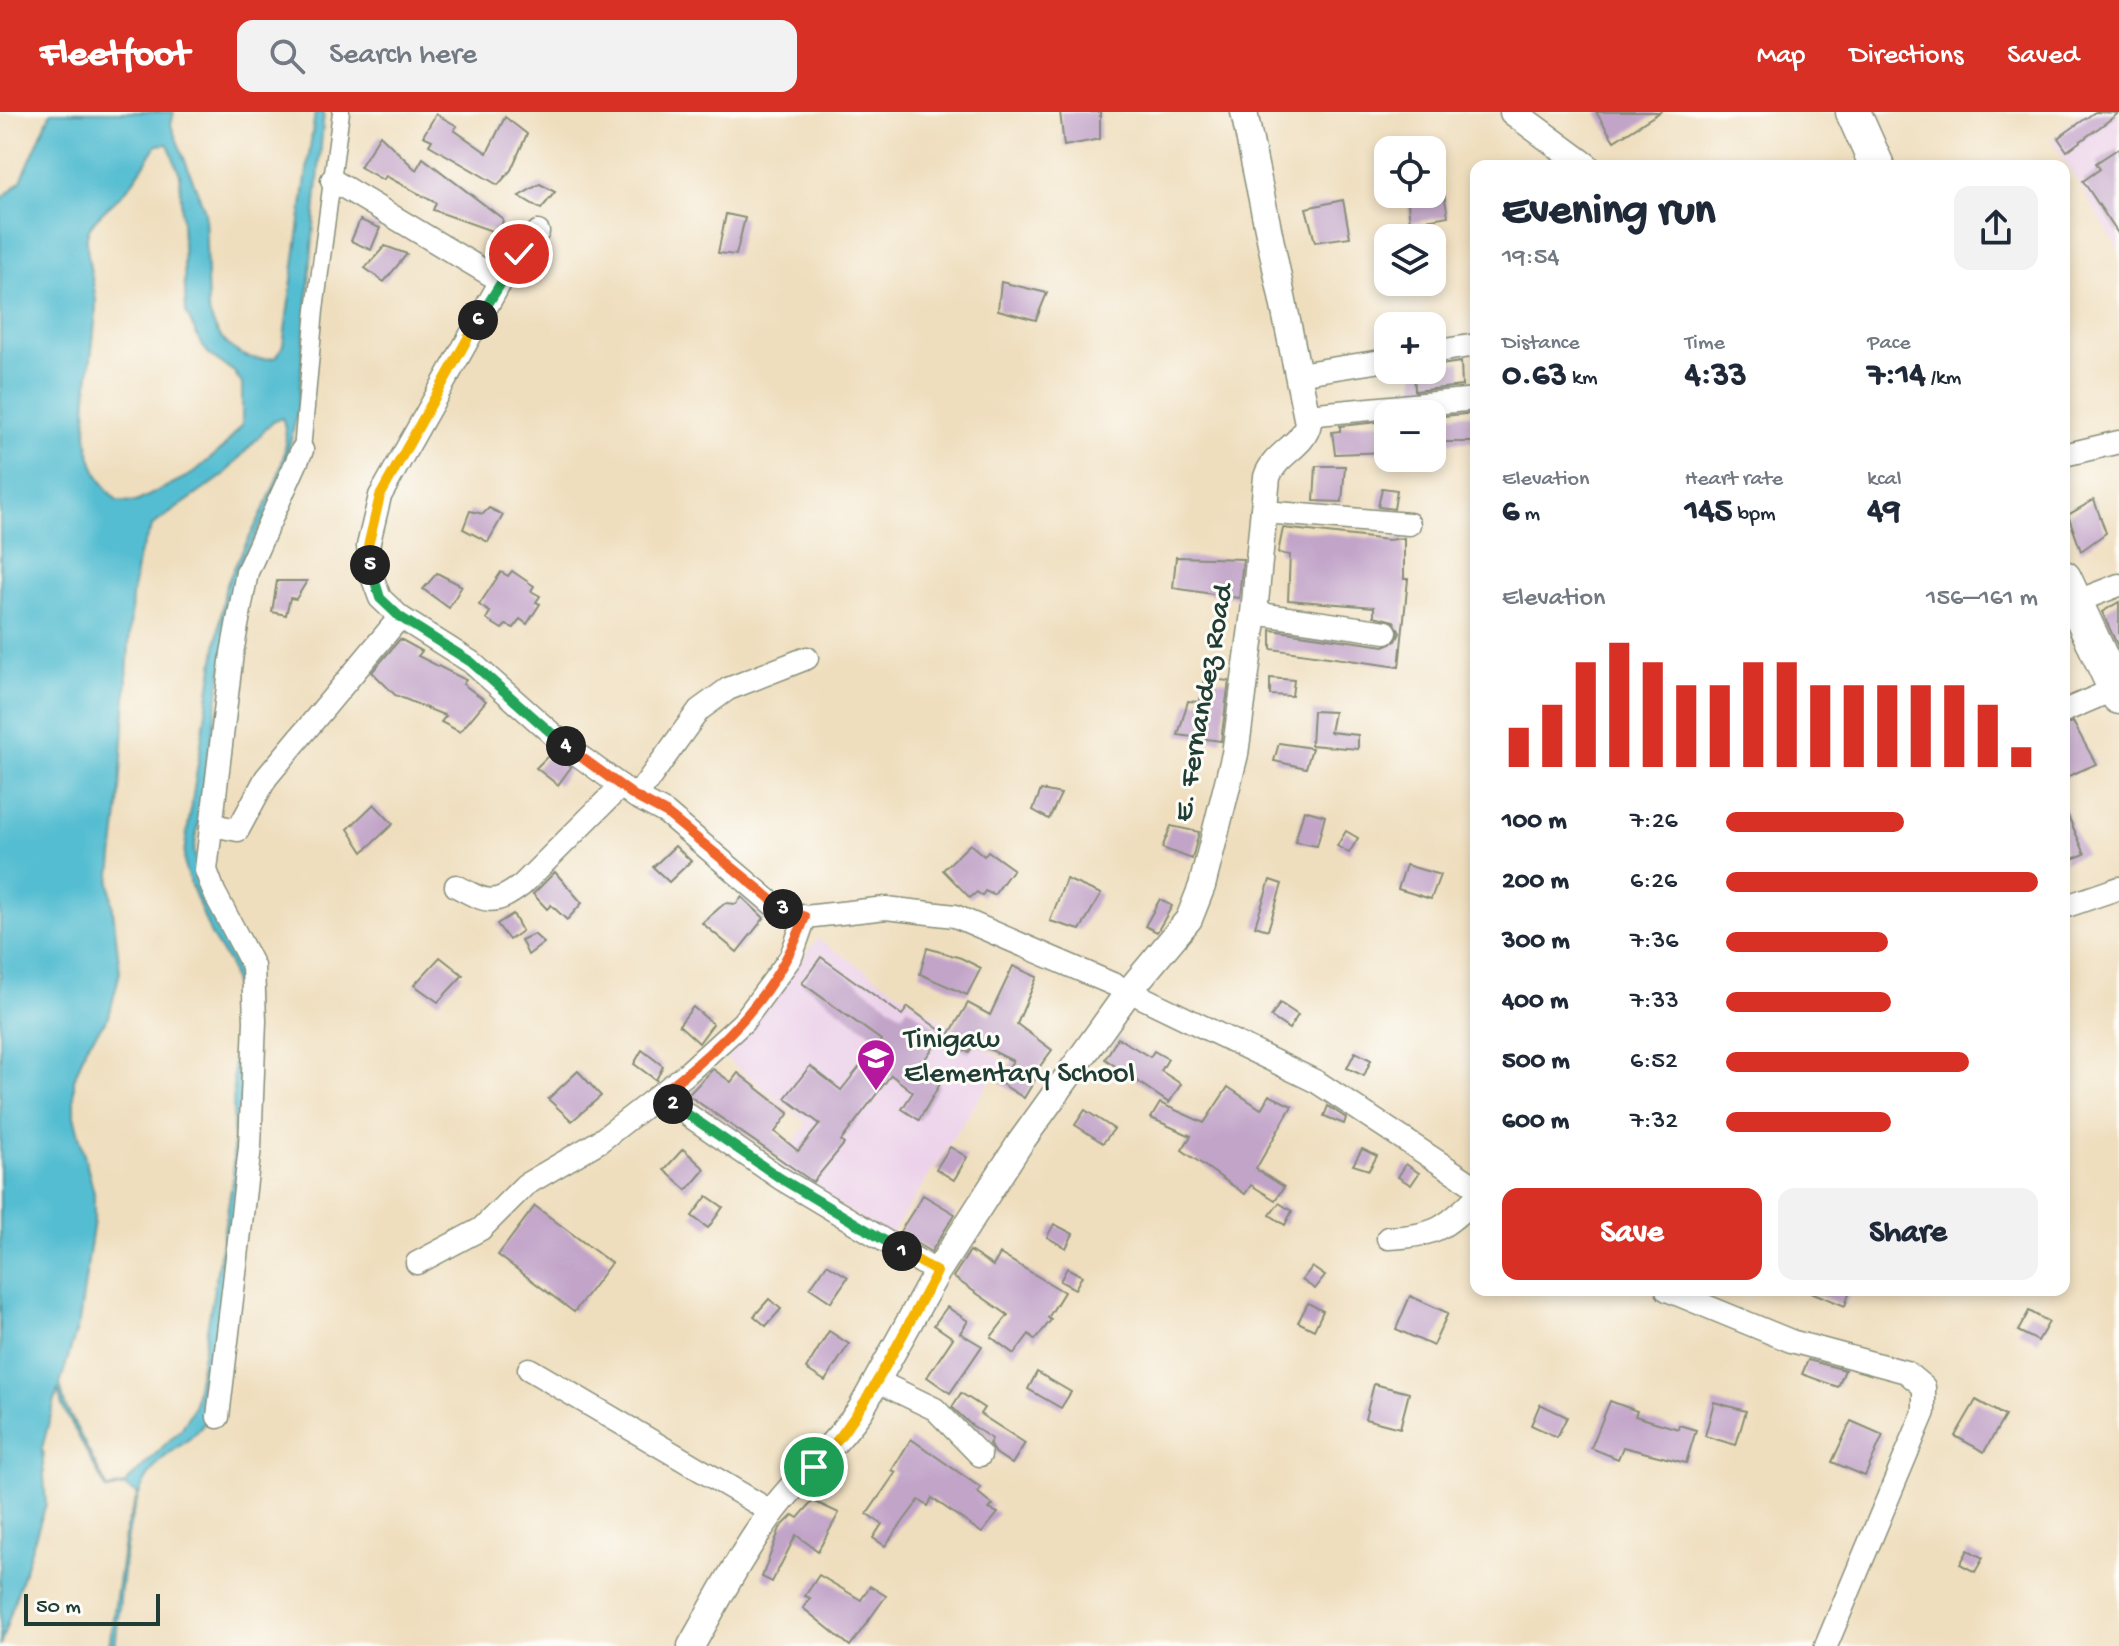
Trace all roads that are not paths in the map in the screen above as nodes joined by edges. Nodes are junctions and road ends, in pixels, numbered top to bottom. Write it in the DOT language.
graph roads {
  1 [pos="341,112"];
  2 [pos="1244,112"];
  3 [pos="1513,112"];
  4 [pos="1853,112"];
  5 [pos="1578,160"];
  6 [pos="1874,160"];
  7 [pos="332,180"];
  8 [pos="538,232"];
  9 [pos="501,281"];
  10 [pos="1470,346"];
  11 [pos="1446,350"];
  12 [pos="1374,362"];
  13 [pos="1298,374"];
  14 [pos="1470,400"];
  15 [pos="1307,415"];
  16 [pos="2119,442"];
  17 [pos="302,450"];
  18 [pos="2070,454"];
  19 [pos="1265,512"];
  20 [pos="1409,524"];
  21 [pos="2119,585"];
  22 [pos="2070,590"];
  23 [pos="1254,613"];
  24 [pos="400,617"];
  25 [pos="1386,632"];
  26 [pos="807,658"];
  27 [pos="2117,693"];
  28 [pos="2070,709"];
  29 [pos="628,792"];
  30 [pos="212,825"];
  31 [pos="456,886"];
  32 [pos="2119,888"];
  33 [pos="2070,905"];
  34 [pos="805,917"];
  35 [pos="1129,991"];
  36 [pos="659,1095"];
  37 [pos="1470,1183"];
  38 [pos="1470,1204"];
  39 [pos="1388,1238"];
  40 [pos="417,1263"];
  41 [pos="937,1272"];
  42 [pos="1682,1296"];
  43 [pos="529,1369"];
  44 [pos="877,1381"];
  45 [pos="218,1417"];
  46 [pos="980,1455"];
  47 [pos="772,1512"];
  48 [pos="691,1646"];
  49 [pos="1826,1646"];
  1 -- 7 [label="street"];
  2 -- 13 [label="street"];
  3 -- 5 [label="street"];
  4 -- 6 [label="main road"];
  7 -- 9 [label="street"];
  7 -- 17 [label="street"];
  8 -- 9 [label="street"];
  9 -- 24 [label="street"];
  10 -- 11 [label="street"];
  12 -- 13 [label="street"];
  13 -- 15 [label="street"];
  14 -- 15 [label="street"];
  15 -- 19 [label="street, E. Fernandez Road"];
  16 -- 18 [label="street"];
  17 -- 30 [label="street"];
  19 -- 20 [label="street"];
  19 -- 23 [label="street, E. Fernandez Road"];
  21 -- 22 [label="street"];
  22 -- 27 [label="main road"];
  23 -- 25 [label="street"];
  23 -- 35 [label="street, E. Fernandez Road"];
  24 -- 29 [label="street"];
  24 -- 30 [label="street"];
  26 -- 29 [label="street"];
  27 -- 28 [label="street"];
  29 -- 31 [label="street"];
  29 -- 34 [label="street"];
  30 -- 45 [label="street"];
  32 -- 33 [label="street"];
  34 -- 35 [label="street"];
  34 -- 36 [label="street"];
  35 -- 37 [label="street"];
  35 -- 41 [label="street, E. Fernandez Road"];
  36 -- 40 [label="street"];
  36 -- 41 [label="street"];
  38 -- 39 [label="street"];
  41 -- 44 [label="street, E. Fernandez Road"];
  42 -- 49 [label="street"];
  43 -- 47 [label="street"];
  44 -- 46 [label="street"];
  44 -- 47 [label="street, E. Fernandez Road"];
  47 -- 48 [label="street, E. Fernandez Road"];
}
